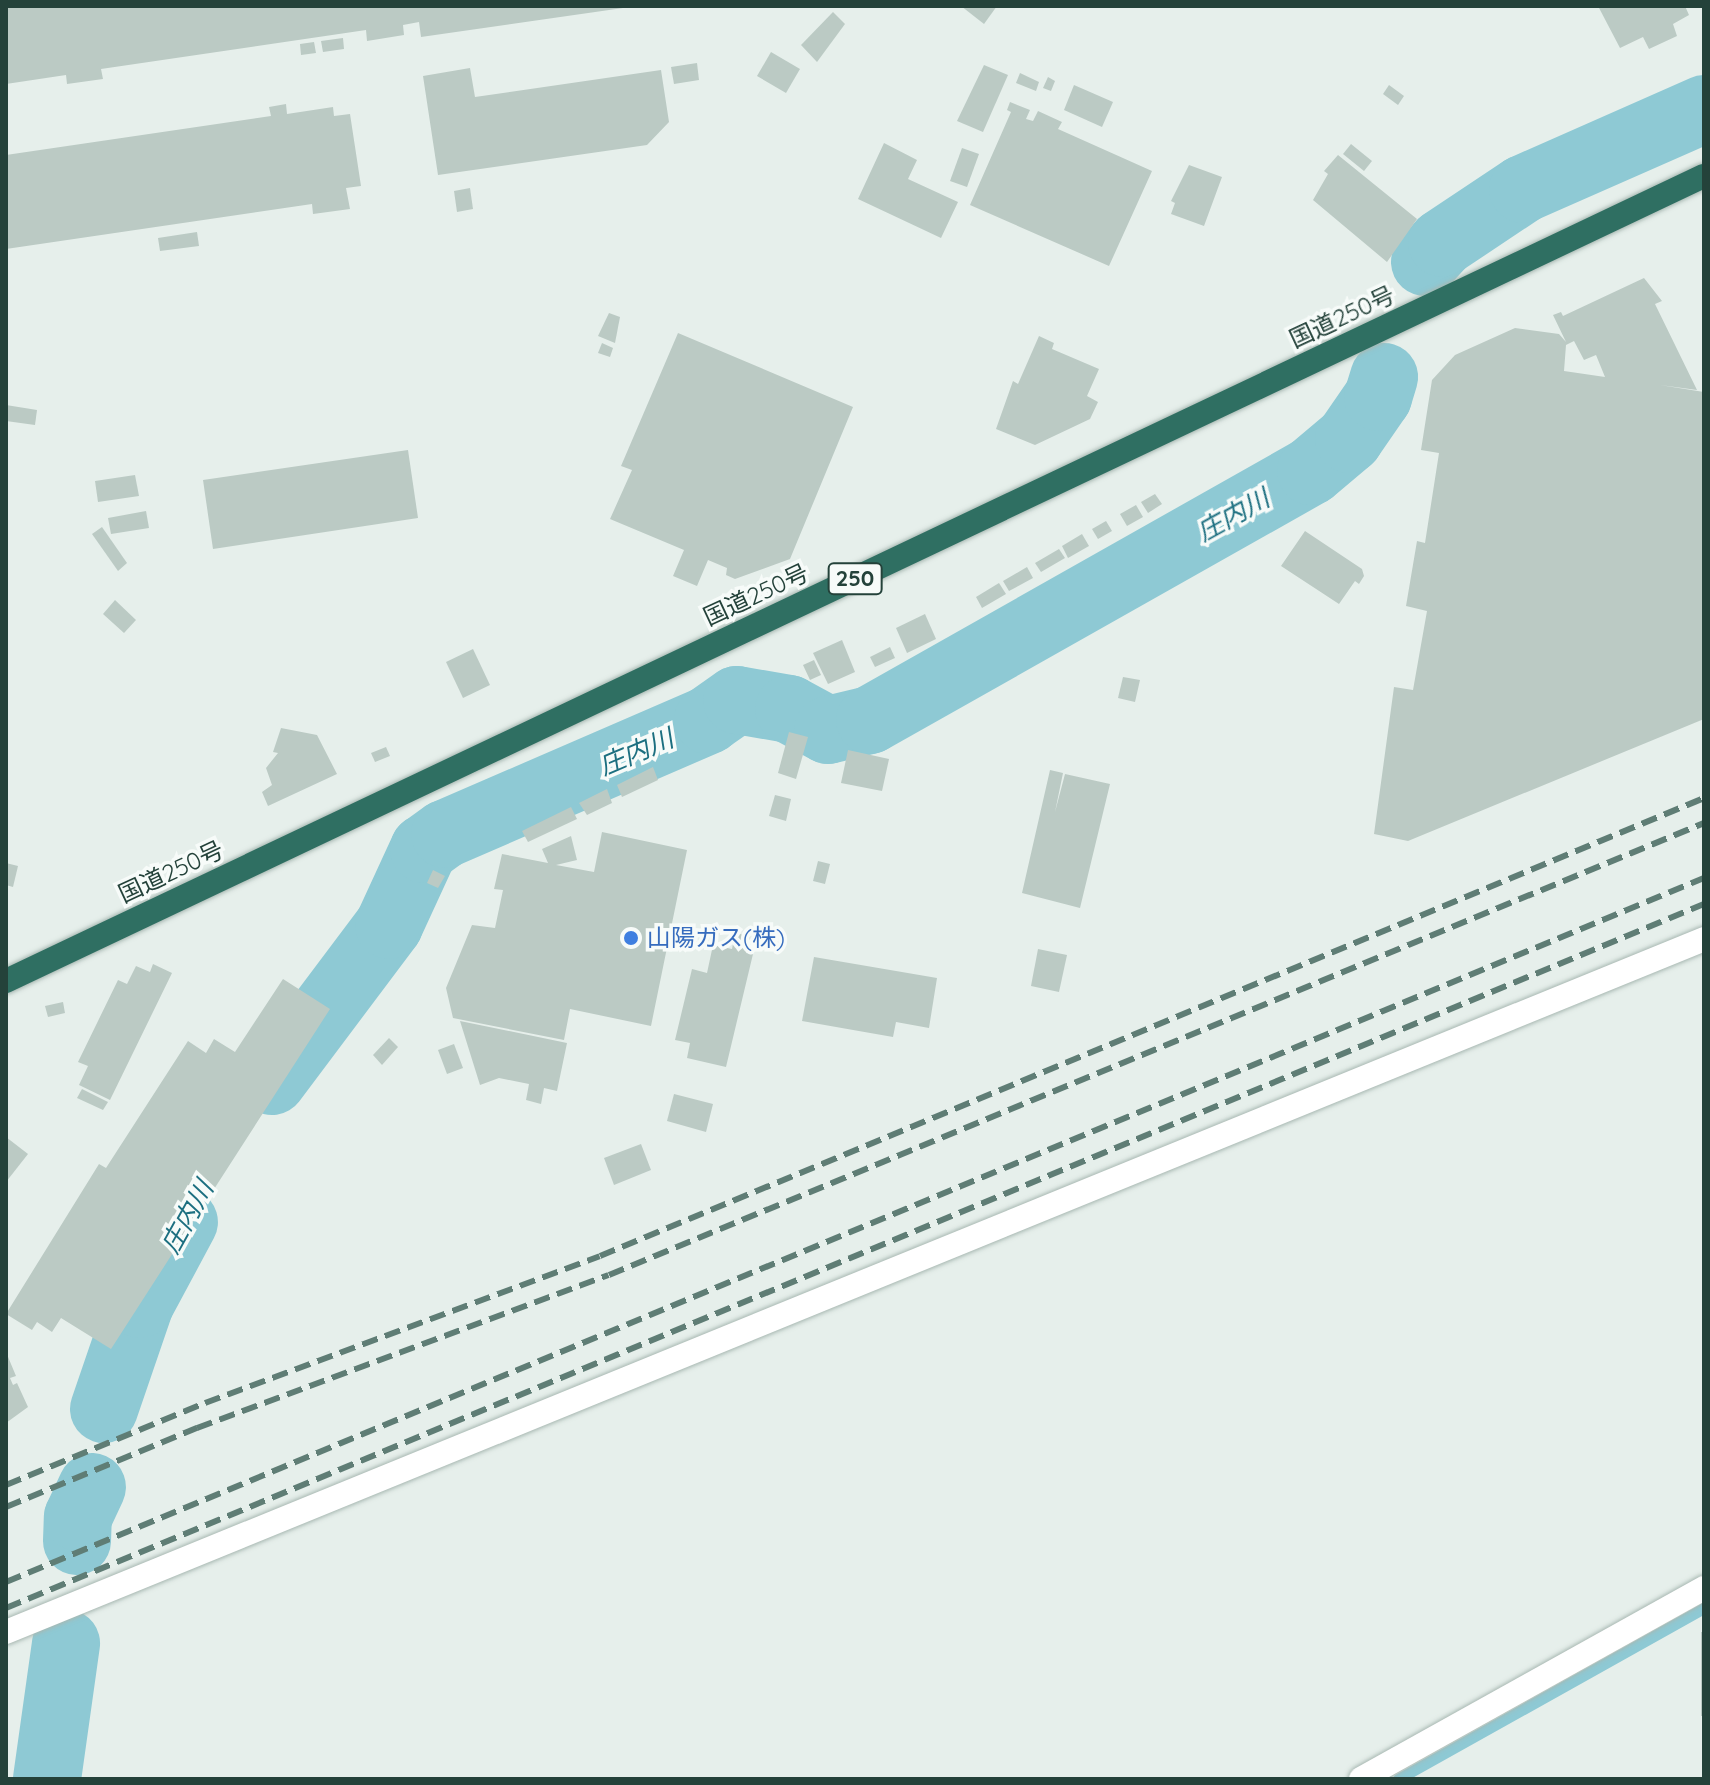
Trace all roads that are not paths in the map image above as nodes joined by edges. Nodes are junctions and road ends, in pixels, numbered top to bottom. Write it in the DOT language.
graph roads {
  1 [pos="1704,176"];
  2 [pos="1704,939"];
  3 [pos="6,981"];
  4 [pos="1704,1588"];
  5 [pos="6,1632"];
  6 [pos="1361,1779"];
  1 -- 3 [label="highway, 国道250号 / 250"];
  2 -- 5 [label="street"];
  4 -- 6 [label="street"];
}
